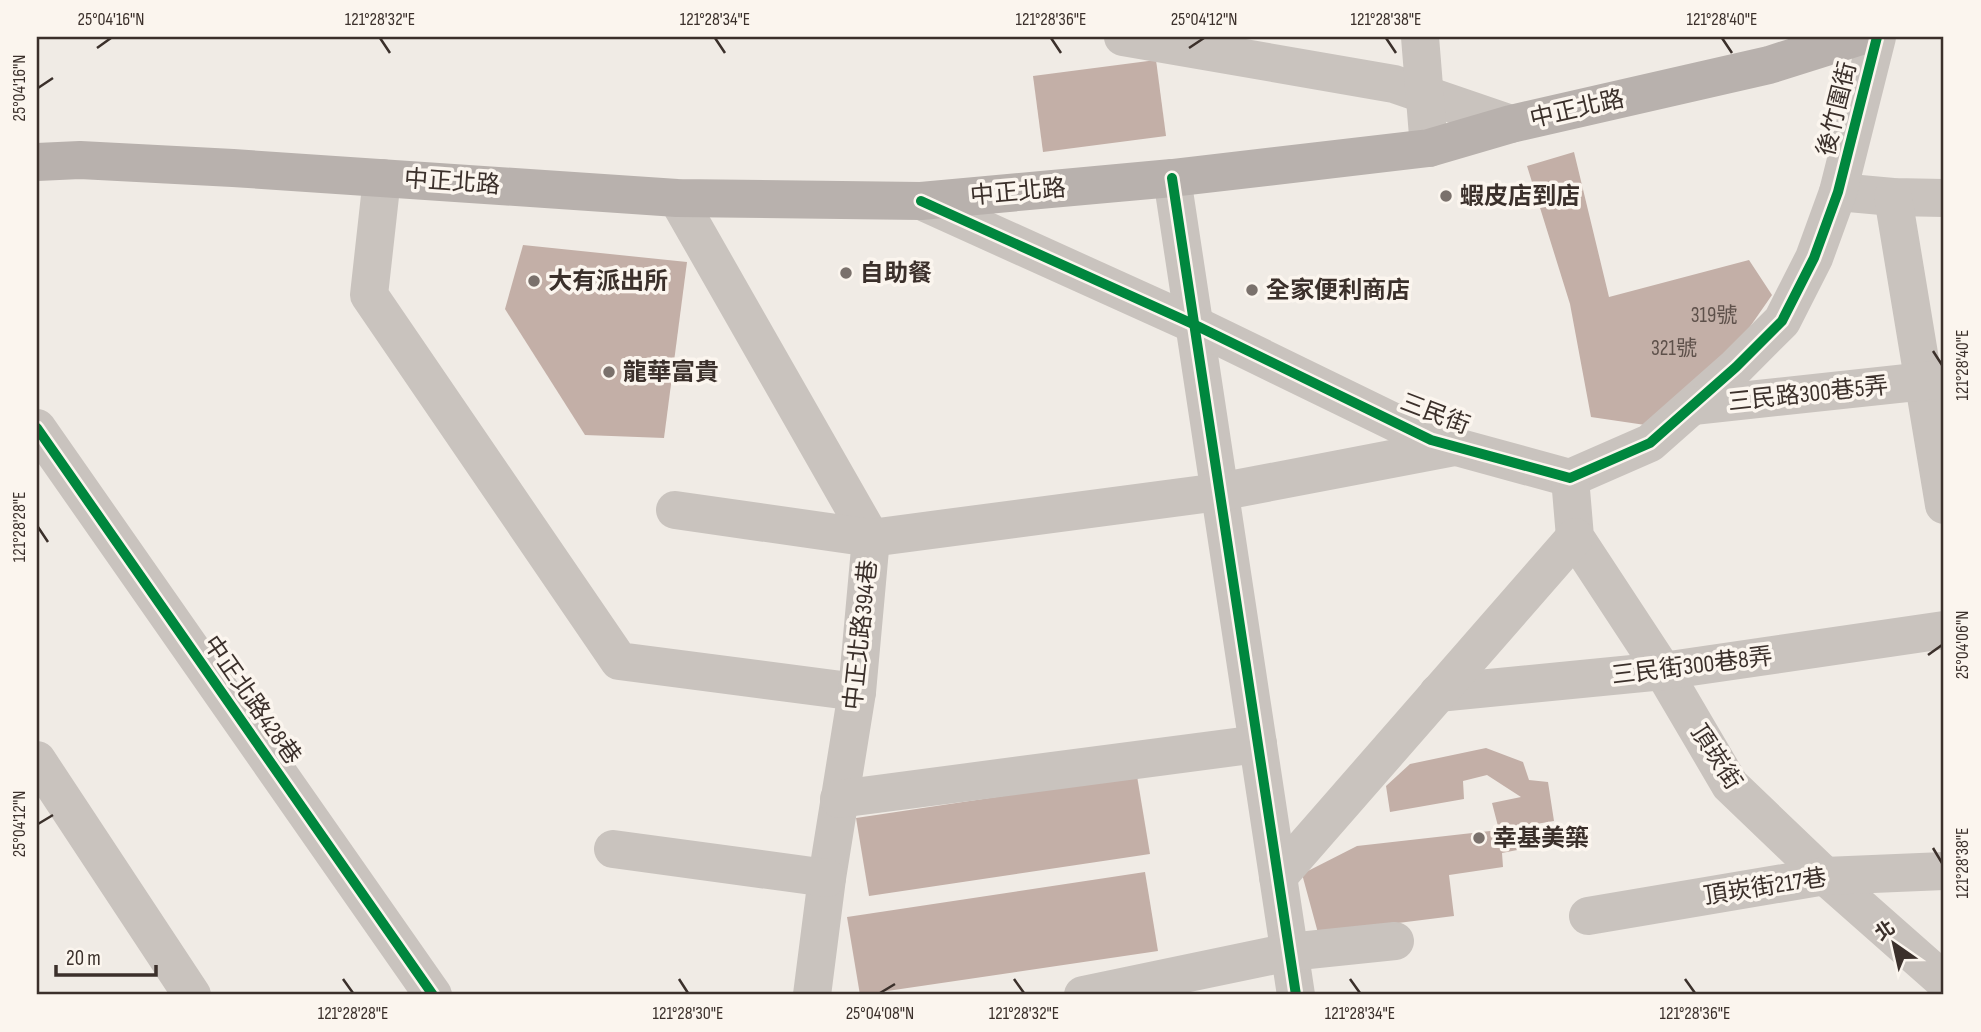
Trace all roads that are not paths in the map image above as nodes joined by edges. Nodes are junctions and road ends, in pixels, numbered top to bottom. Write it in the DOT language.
graph roads {
  1 [pos="1123,37"];
  2 [pos="1420,37"];
  3 [pos="1857,37"];
  4 [pos="1877,37"];
  5 [pos="1426,97"];
  6 [pos="1511,124"];
  7 [pos="1429,148"];
  8 [pos="37,162"];
  9 [pos="382,178"];
  10 [pos="1172,178"];
  11 [pos="1838,192"];
  12 [pos="1893,197"];
  13 [pos="677,198"];
  14 [pos="1944,198"];
  15 [pos="921,201"];
  16 [pos="1194,324"];
  17 [pos="1934,380"];
  18 [pos="1693,406"];
  19 [pos="37,428"];
  20 [pos="1456,447"];
  21 [pos="50,474"];
  22 [pos="1570,478"];
  23 [pos="1219,492"];
  24 [pos="1944,505"];
  25 [pos="675,510"];
  26 [pos="1575,537"];
  27 [pos="871,538"];
  28 [pos="1944,630"];
  29 [pos="1663,671"];
  30 [pos="857,692"];
  31 [pos="1438,693"];
  32 [pos="1258,744"];
  33 [pos="37,760"];
  34 [pos="839,799"];
  35 [pos="613,849"];
  36 [pos="1944,871"];
  37 [pos="1825,876"];
  38 [pos="1278,877"];
  39 [pos="827,878"];
  40 [pos="1588,916"];
  41 [pos="1395,940"];
  42 [pos="1289,952"];
  43 [pos="1944,981"];
  44 [pos="1165,986"];
  45 [pos="191,995"];
  46 [pos="433,995"];
  47 [pos="812,995"];
  48 [pos="1083,995"];
  49 [pos="1296,995"];
  1 -- 5 [label="street"];
  2 -- 5 [label="street"];
  3 -- 6 [label="main road, 中正北路"];
  4 -- 11 [label="street, 後竹圍街"];
  5 -- 6 [label="street"];
  5 -- 7 [label="street"];
  6 -- 7 [label="main road, 中正北路"];
  7 -- 10 [label="main road, 中正北路"];
  8 -- 9 [label="main road, 中正北路"];
  9 -- 13 [label="main road, 中正北路"];
  9 -- 30 [label="street"];
  10 -- 15 [label="main road, 中正北路"];
  10 -- 16 [label="street"];
  11 -- 12 [label="street"];
  11 -- 18 [label="street"];
  12 -- 14 [label="street"];
  12 -- 17 [label="street"];
  13 -- 15 [label="main road, 中正北路"];
  13 -- 27 [label="street, 中正北路394巷"];
  15 -- 16 [label="street, 三民街"];
  16 -- 20 [label="street, 三民街"];
  16 -- 23 [label="street"];
  17 -- 18 [label="street, 三民路300巷5弄"];
  17 -- 24 [label="street"];
  18 -- 22 [label="street"];
  19 -- 21 [label="street, 中正北路428巷"];
  20 -- 22 [label="street, 三民街"];
  20 -- 23 [label="street"];
  21 -- 46 [label="street, 中正北路428巷"];
  22 -- 26 [label="street, 頂崁街"];
  23 -- 27 [label="street"];
  23 -- 32 [label="street"];
  25 -- 27 [label="street"];
  26 -- 29 [label="street, 頂崁街"];
  26 -- 31 [label="street"];
  27 -- 30 [label="street, 中正北路394巷"];
  28 -- 29 [label="street, 三民街300巷8弄"];
  29 -- 31 [label="street, 三民街300巷8弄"];
  29 -- 37 [label="street, 頂崁街"];
  30 -- 34 [label="street, 中正北路394巷"];
  31 -- 38 [label="street"];
  32 -- 34 [label="street"];
  32 -- 38 [label="street"];
  33 -- 45 [label="street"];
  34 -- 39 [label="street, 中正北路394巷"];
  35 -- 39 [label="street"];
  36 -- 37 [label="street, 頂崁街217巷"];
  37 -- 40 [label="street, 頂崁街217巷"];
  37 -- 43 [label="street, 頂崁街"];
  38 -- 42 [label="street"];
  39 -- 47 [label="street, 中正北路394巷"];
  41 -- 42 [label="street"];
  42 -- 44 [label="street"];
  42 -- 49 [label="street"];
  44 -- 48 [label="street"];
}
